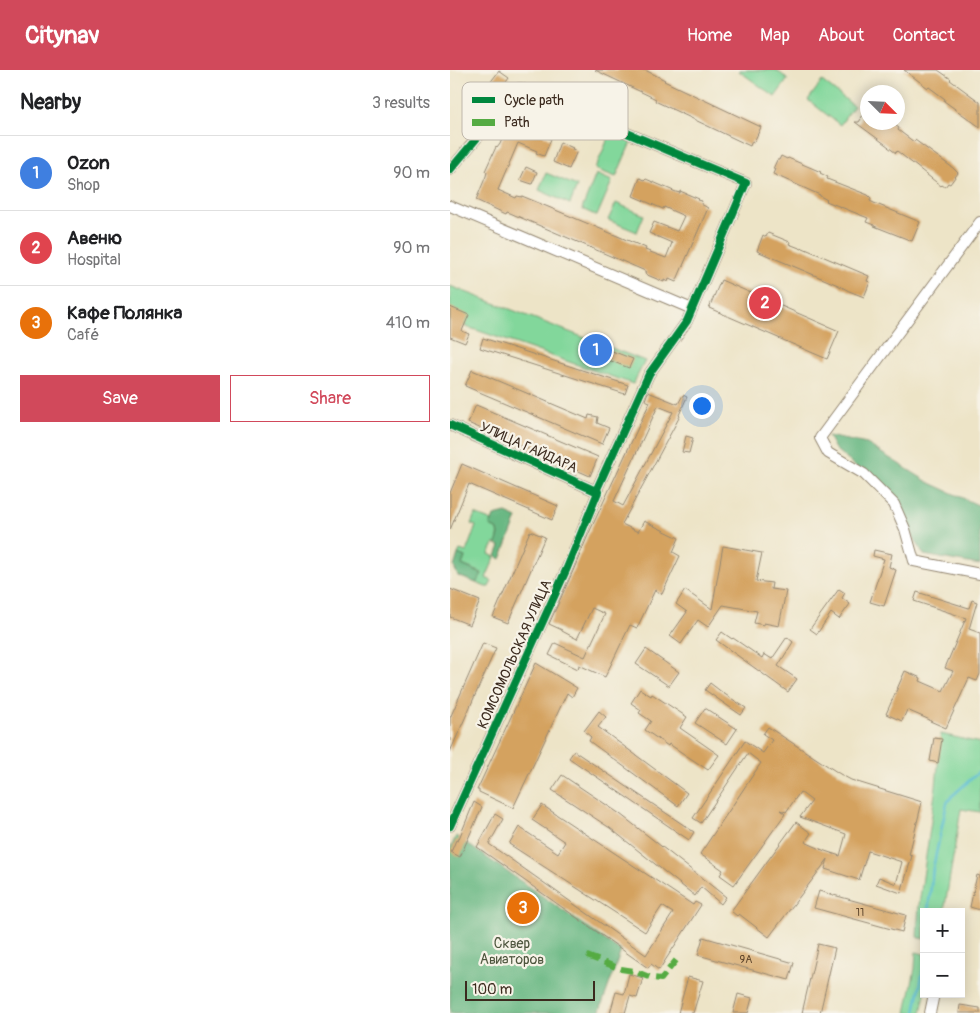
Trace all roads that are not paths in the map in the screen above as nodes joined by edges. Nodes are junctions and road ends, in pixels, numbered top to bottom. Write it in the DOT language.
graph roads {
  1 [pos="628,133"];
  2 [pos="475,140"];
  3 [pos="450,170"];
  4 [pos="450,206"];
  5 [pos="980,222"];
  6 [pos="692,309"];
  7 [pos="450,425"];
  8 [pos="597,491"];
  9 [pos="980,574"];
  10 [pos="450,826"];
  11 [pos="933,998"];
  12 [pos="930,1013"];
  1 -- 6 [label="street, КОМСОМОЛЬСКАЯ УЛИЦА"];
  2 -- 3 [label="street, КОМСОМОЛЬСКАЯ УЛИЦА"];
  4 -- 6 [label="street"];
  5 -- 9 [label="street"];
  6 -- 8 [label="street, КОМСОМОЛЬСКАЯ УЛИЦА"];
  7 -- 8 [label="street, УЛИЦА ГАЙДАРА"];
  8 -- 10 [label="street, КОМСОМОЛЬСКАЯ УЛИЦА"];
  11 -- 12 [label="street"];
}
